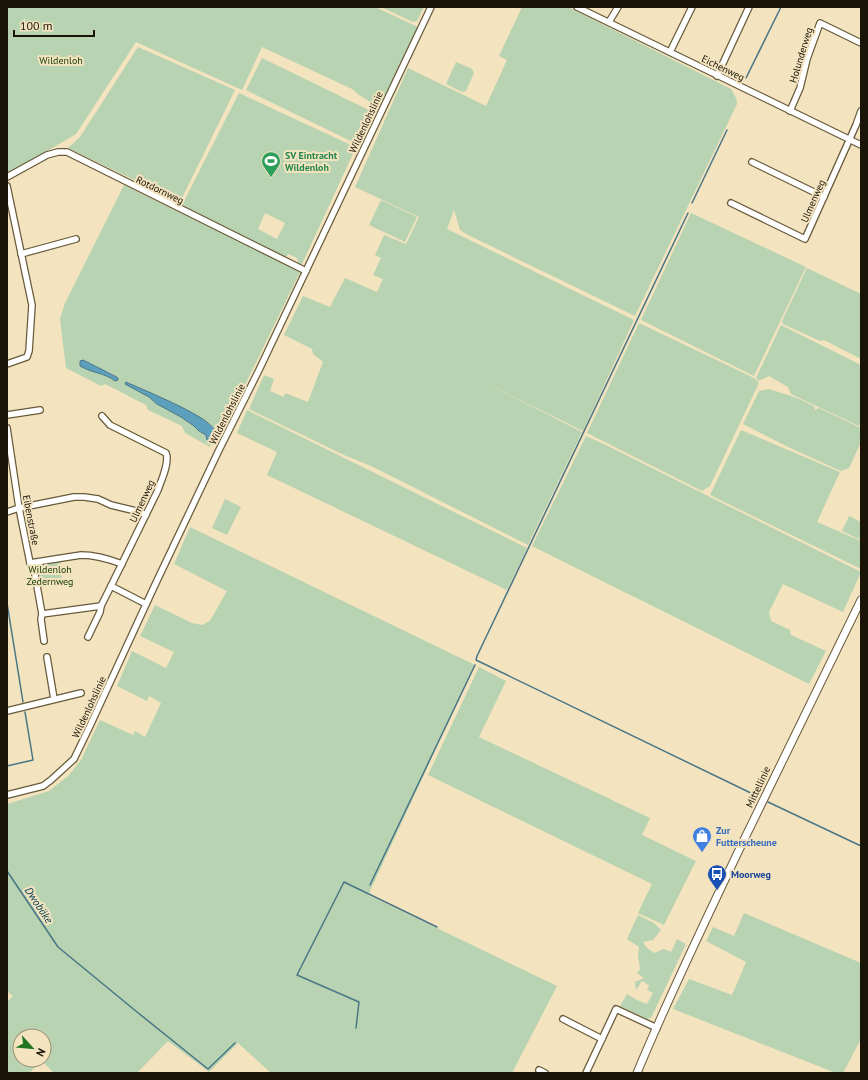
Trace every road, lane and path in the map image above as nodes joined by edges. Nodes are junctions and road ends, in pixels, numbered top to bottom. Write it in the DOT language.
graph roads {
  1 [pos="430,7"];
  2 [pos="577,7"];
  3 [pos="618,7"];
  4 [pos="692,7"];
  5 [pos="749,7"];
  6 [pos="609,22"];
  7 [pos="861,44"];
  8 [pos="670,52"];
  9 [pos="717,76"];
  10 [pos="790,111"];
  11 [pos="861,111"];
  12 [pos="850,139"];
  13 [pos="861,145"];
  14 [pos="752,162"];
  15 [pos="7,177"];
  16 [pos="7,186"];
  17 [pos="824,197"];
  18 [pos="731,203"];
  19 [pos="76,239"];
  20 [pos="21,254"];
  21 [pos="306,271"];
  22 [pos="7,364"];
  23 [pos="40,410"];
  24 [pos="7,415"];
  25 [pos="102,416"];
  26 [pos="7,428"];
  27 [pos="19,508"];
  28 [pos="7,512"];
  29 [pos="146,515"];
  30 [pos="30,563"];
  31 [pos="122,564"];
  32 [pos="111,586"];
  33 [pos="861,600"];
  34 [pos="146,604"];
  35 [pos="101,606"];
  36 [pos="42,614"];
  37 [pos="88,637"];
  38 [pos="44,641"];
  39 [pos="47,657"];
  40 [pos="81,693"];
  41 [pos="54,700"];
  42 [pos="7,711"];
  43 [pos="7,795"];
  44 [pos="563,1019"];
  45 [pos="657,1028"];
  46 [pos="602,1040"];
  47 [pos="539,1070"];
  48 [pos="545,1073"];
  49 [pos="586,1073"];
  50 [pos="637,1073"];
  1 -- 21 [label="street, Wildenlohslinie"];
  2 -- 6 [label="street, Eichenweg"];
  3 -- 6 [label="street"];
  4 -- 8 [label="street"];
  5 -- 9 [label="street"];
  6 -- 8 [label="street, Eichenweg"];
  7 -- 10 [label="street, Holunderweg"];
  8 -- 9 [label="street, Eichenweg"];
  9 -- 10 [label="street, Eichenweg"];
  10 -- 12 [label="street, Eichenweg"];
  11 -- 12 [label="street"];
  12 -- 13 [label="street, Eichenweg"];
  12 -- 17 [label="street, Ulmenweg"];
  14 -- 17 [label="street"];
  15 -- 21 [label="street, Rotdornweg"];
  16 -- 20 [label="street"];
  17 -- 18 [label="street, Ulmenweg"];
  19 -- 20 [label="street"];
  20 -- 22 [label="street"];
  21 -- 34 [label="street, Wildenlohslinie"];
  23 -- 24 [label="street"];
  25 -- 29 [label="street, Ulmenweg"];
  26 -- 27 [label="street, Eibenstraße"];
  27 -- 28 [label="street"];
  27 -- 29 [label="street"];
  27 -- 30 [label="street, Eibenstraße"];
  29 -- 31 [label="street, Ulmenweg"];
  30 -- 31 [label="street"];
  30 -- 36 [label="street, Eibenstraße"];
  31 -- 32 [label="street, Ulmenweg"];
  32 -- 34 [label="street"];
  32 -- 35 [label="street"];
  33 -- 45 [label="street, Mittellinie"];
  34 -- 43 [label="street, Wildenlohslinie"];
  35 -- 36 [label="street"];
  35 -- 37 [label="street"];
  36 -- 38 [label="street, Eibenstraße"];
  39 -- 41 [label="street"];
  40 -- 41 [label="street"];
  41 -- 42 [label="street"];
  44 -- 46 [label="street"];
  45 -- 46 [label="street"];
  45 -- 50 [label="street, Mittellinie"];
  46 -- 49 [label="street"];
  47 -- 48 [label="street"];
}
